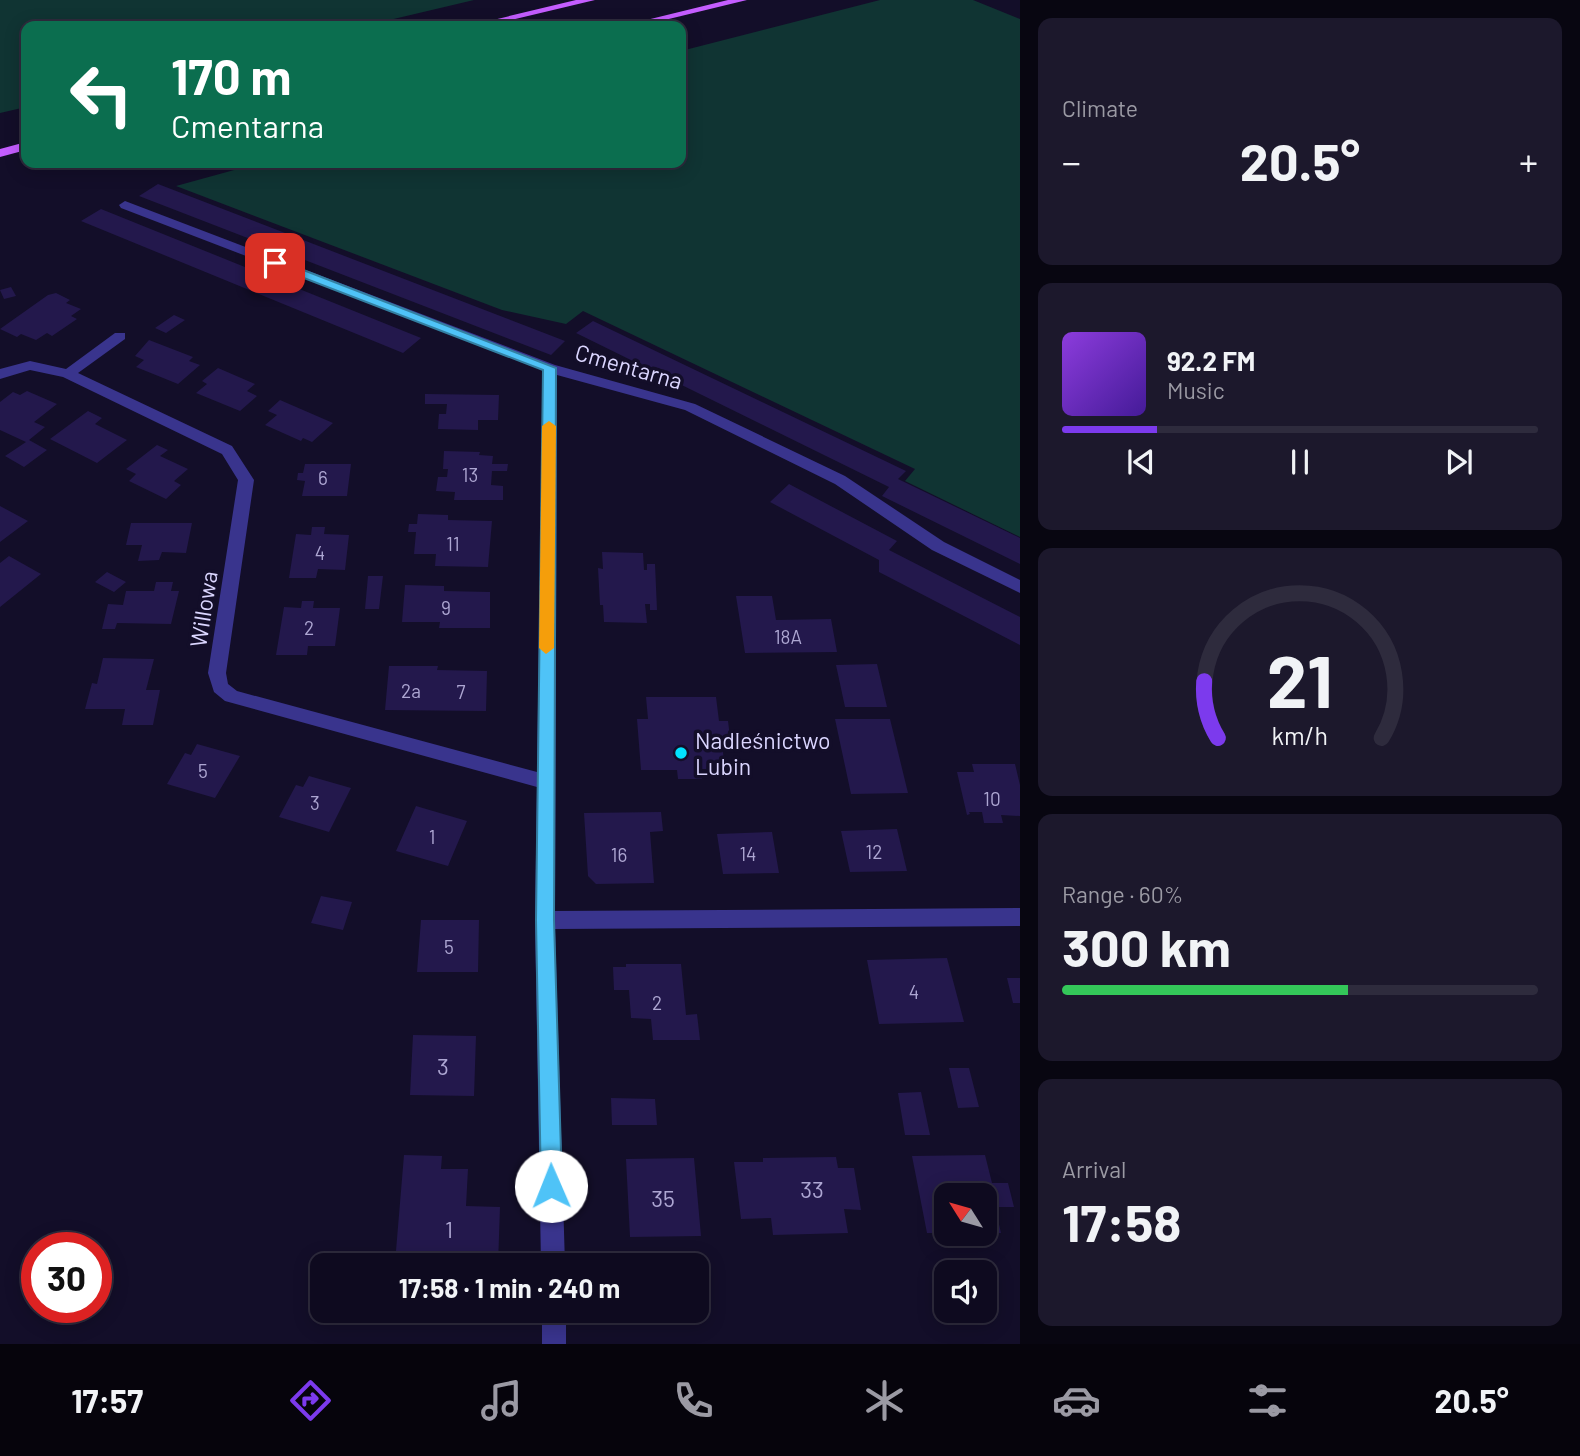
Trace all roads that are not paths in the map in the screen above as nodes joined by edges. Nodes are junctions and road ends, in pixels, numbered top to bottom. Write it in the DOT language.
graph roads {
  1 [pos="590,0"];
  2 [pos="742,0"];
  3 [pos="496,21"];
  4 [pos="649,21"];
  5 [pos="21,147"];
  6 [pos="0,153"];
  7 [pos="125,205"];
  8 [pos="120,336"];
  9 [pos="550,368"];
  10 [pos="0,374"];
  11 [pos="68,374"];
  12 [pos="1020,587"];
  13 [pos="545,782"];
  14 [pos="1020,917"];
  15 [pos="545,920"];
  16 [pos="553,1253"];
  17 [pos="554,1323"];
  18 [pos="554,1344"];
  1 -- 3 [label="main road"];
  2 -- 4 [label="main road"];
  5 -- 6 [label="main road"];
  7 -- 9 [label="street, Cmentarna"];
  8 -- 11 [label="street"];
  9 -- 12 [label="street, Cmentarna"];
  9 -- 13 [label="street"];
  10 -- 11 [label="street, Willowa"];
  11 -- 13 [label="street, Willowa"];
  13 -- 15 [label="street"];
  14 -- 15 [label="street"];
  15 -- 16 [label="street"];
  17 -- 18 [label="street"];
}
